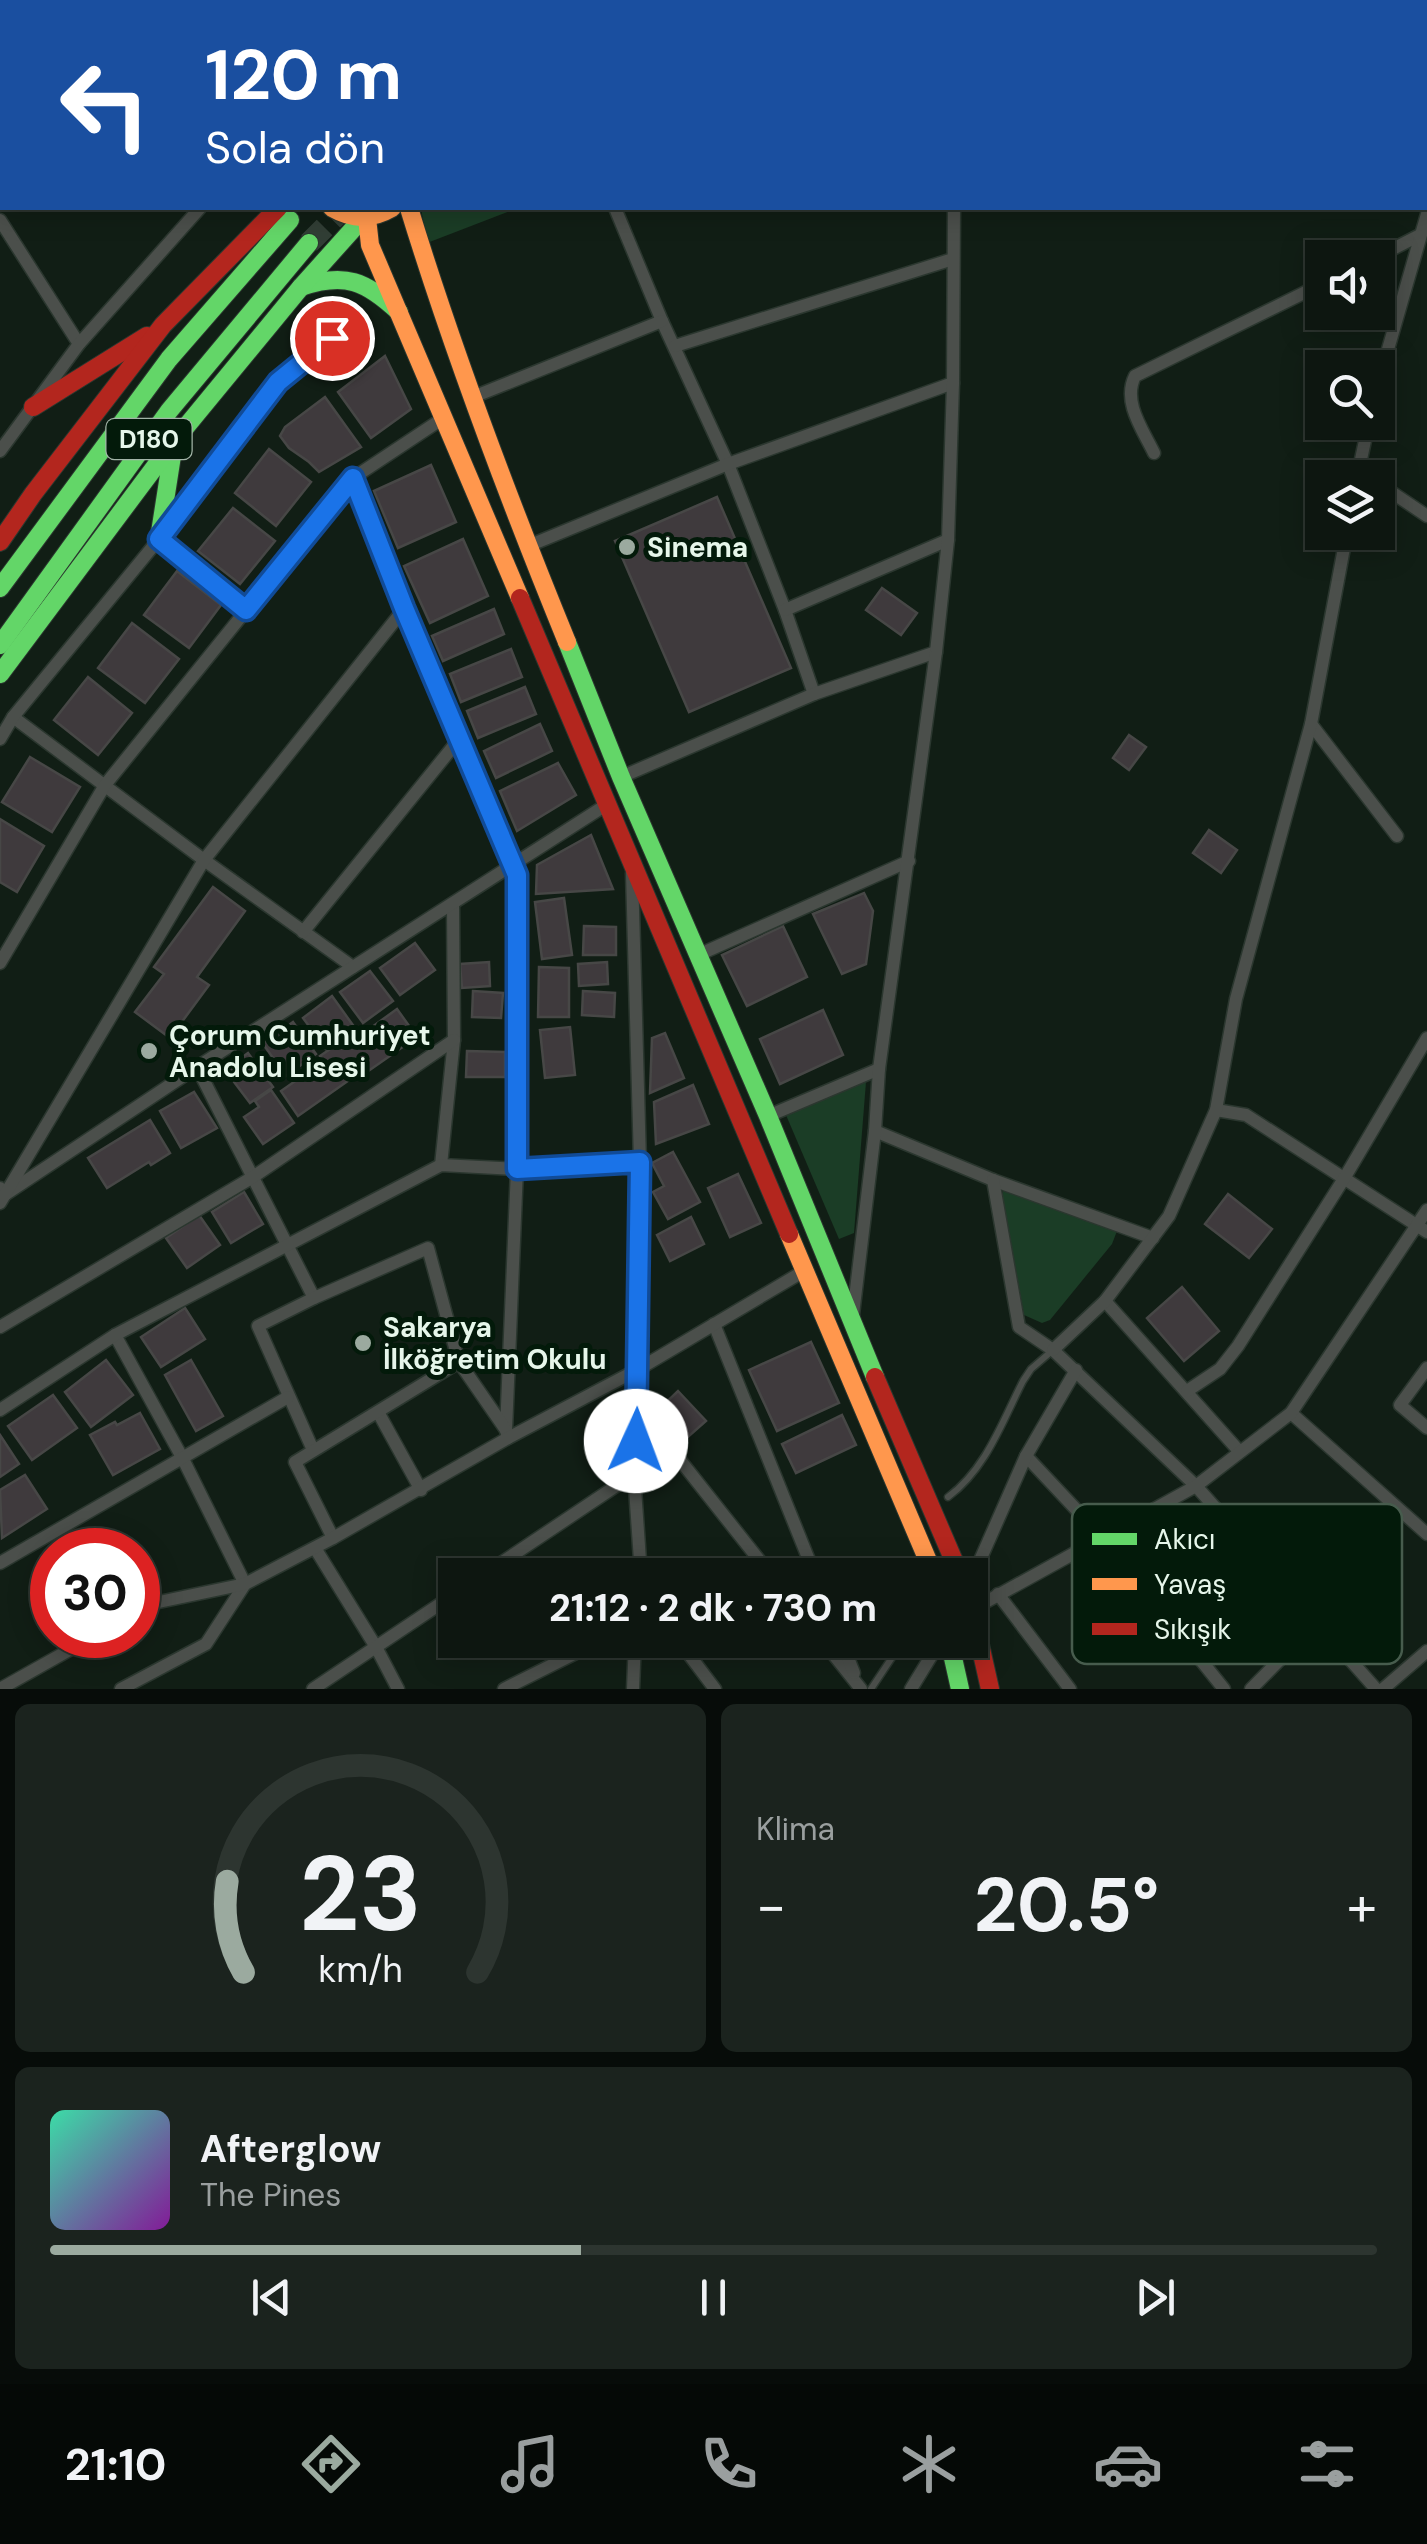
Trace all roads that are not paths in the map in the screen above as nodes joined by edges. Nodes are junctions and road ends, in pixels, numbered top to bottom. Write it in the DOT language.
graph roads {
  1 [pos="198,210"];
  2 [pos="336,210"];
  3 [pos="388,210"];
  4 [pos="410,210"];
  5 [pos="616,210"];
  6 [pos="958,210"];
  7 [pos="1426,210"];
  8 [pos="284,214"];
  9 [pos="365,218"];
  10 [pos="1,223"];
  11 [pos="1420,236"];
  12 [pos="309,243"];
  13 [pos="1395,248"];
  14 [pos="954,259"];
  15 [pos="301,286"];
  16 [pos="1305,292"];
  17 [pos="399,312"];
  18 [pos="662,321"];
  19 [pos="354,322"];
  20 [pos="163,325"];
  21 [pos="78,344"];
  22 [pos="674,346"];
  23 [pos="1388,350"];
  24 [pos="953,382"];
  25 [pos="473,397"];
  26 [pos="32,407"];
  27 [pos="445,418"];
  28 [pos="175,440"];
  29 [pos="0,451"];
  30 [pos="1154,453"];
  31 [pos="728,464"];
  32 [pos="353,478"];
  33 [pos="1395,494"];
  34 [pos="1427,516"];
  35 [pos="159,539"];
  36 [pos="948,540"];
  37 [pos="0,542"];
  38 [pos="528,546"];
  39 [pos="1344,550"];
  40 [pos="0,588"];
  41 [pos="404,608"];
  42 [pos="246,610"];
  43 [pos="786,610"];
  44 [pos="0,645"];
  45 [pos="936,652"];
  46 [pos="0,674"];
  47 [pos="814,694"];
  48 [pos="14,717"];
  49 [pos="1310,724"];
  50 [pos="460,738"];
  51 [pos="0,739"];
  52 [pos="621,776"];
  53 [pos="105,785"];
  54 [pos="598,786"];
  55 [pos="628,795"];
  56 [pos="606,805"];
  57 [pos="1397,836"];
  58 [pos="204,860"];
  59 [pos="909,861"];
  60 [pos="632,862"];
  61 [pos="512,863"];
  62 [pos="453,905"];
  63 [pos="304,932"];
  64 [pos="698,956"];
  65 [pos="0,963"];
  66 [pos="353,966"];
  67 [pos="1427,1038"];
  68 [pos="454,1040"];
  69 [pos="196,1067"];
  70 [pos="880,1069"];
  71 [pos="1216,1110"];
  72 [pos="768,1116"];
  73 [pos="875,1131"];
  74 [pos="640,1162"];
  75 [pos="442,1165"];
  76 [pos="517,1169"];
  77 [pos="253,1177"];
  78 [pos="1345,1177"];
  79 [pos="992,1180"];
  80 [pos="2,1195"];
  81 [pos="1427,1210"];
  82 [pos="1422,1228"];
  83 [pos="1153,1238"];
  84 [pos="287,1243"];
  85 [pos="804,1270"];
  86 [pos="314,1298"];
  87 [pos="1105,1301"];
  88 [pos="714,1324"];
  89 [pos="852,1325"];
  90 [pos="0,1327"];
  91 [pos="115,1334"];
  92 [pos="1053,1350"];
  93 [pos="459,1362"];
  94 [pos="1427,1368"];
  95 [pos="637,1370"];
  96 [pos="1076,1370"];
  97 [pos="1187,1390"];
  98 [pos="288,1396"];
  99 [pos="638,1407"];
  100 [pos="0,1410"];
  101 [pos="378,1412"];
  102 [pos="1291,1413"];
  103 [pos="1427,1428"];
  104 [pos="507,1434"];
  105 [pos="314,1450"];
  106 [pos="1239,1451"];
  107 [pos="1026,1456"];
  108 [pos="183,1459"];
  109 [pos="634,1474"];
  110 [pos="1196,1486"];
  111 [pos="421,1490"];
  112 [pos="948,1497"];
  113 [pos="1163,1504"];
  114 [pos="1212,1504"];
  115 [pos="1394,1504"];
  116 [pos="1072,1505"];
  117 [pos="1402,1511"];
  118 [pos="1427,1533"];
  119 [pos="333,1538"];
  120 [pos="315,1548"];
  121 [pos="1072,1553"];
  122 [pos="508,1558"];
  123 [pos="640,1558"];
  124 [pos="758,1558"];
  125 [pos="808,1558"];
  126 [pos="927,1558"];
  127 [pos="953,1558"];
  128 [pos="981,1558"];
  129 [pos="0,1563"];
  130 [pos="245,1584"];
  131 [pos="998,1594"];
  132 [pos="988,1598"];
  133 [pos="160,1602"];
  134 [pos="438,1605"];
  135 [pos="376,1646"];
  136 [pos="1427,1651"];
  137 [pos="54,1658"];
  138 [pos="566,1658"];
  139 [pos="634,1658"];
  140 [pos="692,1658"];
  141 [pos="836,1658"];
  142 [pos="848,1658"];
  143 [pos="891,1658"];
  144 [pos="931,1658"];
  145 [pos="954,1658"];
  146 [pos="983,1658"];
  147 [pos="1202,1664"];
  148 [pos="1275,1664"];
  149 [pos="1355,1664"];
  150 [pos="540,1671"];
  151 [pos="0,1688"];
  152 [pos="1221,1688"];
  153 [pos="121,1689"];
  154 [pos="313,1689"];
  155 [pos="398,1689"];
  156 [pos="504,1689"];
  157 [pos="539,1689"];
  158 [pos="633,1689"];
  159 [pos="715,1689"];
  160 [pos="870,1689"];
  161 [pos="912,1689"];
  162 [pos="960,1689"];
  163 [pos="990,1689"];
  164 [pos="1070,1689"];
  165 [pos="1251,1689"];
  166 [pos="1379,1689"];
  1 -- 21 [label="street"];
  2 -- 9 [label="main road"];
  3 -- 9 [label="main road"];
  4 -- 25 [label="main road"];
  5 -- 18 [label="street"];
  6 -- 14 [label="street"];
  7 -- 11 [label="street"];
  8 -- 20 [label="main road"];
  8 -- 40 [label="main road"];
  9 -- 15 [label="main road"];
  9 -- 17 [label="main road"];
  10 -- 21 [label="street"];
  11 -- 13 [label="street"];
  11 -- 23 [label="street"];
  12 -- 44 [label="main road, D180"];
  14 -- 22 [label="street"];
  14 -- 24 [label="street"];
  15 -- 17 [label="main road"];
  15 -- 28 [label="main road"];
  16 -- 30 [label="street"];
  17 -- 27 [label="main road"];
  18 -- 22 [label="street"];
  18 -- 25 [label="street"];
  19 -- 35 [label="street"];
  20 -- 26 [label="main road"];
  20 -- 37 [label="main road"];
  21 -- 26 [label="street"];
  22 -- 31 [label="street"];
  24 -- 31 [label="street"];
  24 -- 36 [label="street"];
  25 -- 38 [label="main road"];
  26 -- 29 [label="street"];
  27 -- 32 [label="street"];
  27 -- 54 [label="main road"];
  28 -- 35 [label="main road"];
  28 -- 46 [label="main road"];
  31 -- 38 [label="street"];
  31 -- 43 [label="street"];
  32 -- 41 [label="street"];
  32 -- 42 [label="street"];
  33 -- 34 [label="street"];
  35 -- 42 [label="street"];
  35 -- 48 [label="street"];
  36 -- 43 [label="street"];
  36 -- 45 [label="street"];
  38 -- 52 [label="main road"];
  39 -- 49 [label="street"];
  41 -- 50 [label="street"];
  41 -- 58 [label="street"];
  42 -- 53 [label="street"];
  43 -- 47 [label="street"];
  45 -- 47 [label="street"];
  45 -- 59 [label="street"];
  47 -- 52 [label="street"];
  48 -- 51 [label="street"];
  48 -- 53 [label="street"];
  49 -- 57 [label="street"];
  49 -- 71 [label="street"];
  50 -- 61 [label="street"];
  50 -- 63 [label="street"];
  52 -- 54 [label="main road"];
  52 -- 55 [label="main road"];
  53 -- 58 [label="street"];
  53 -- 65 [label="street"];
  54 -- 56 [label="main road"];
  55 -- 56 [label="main road"];
  55 -- 64 [label="main road"];
  56 -- 60 [label="main road"];
  56 -- 61 [label="street"];
  58 -- 63 [label="street"];
  58 -- 80 [label="street"];
  59 -- 64 [label="street"];
  59 -- 70 [label="street"];
  60 -- 74 [label="street"];
  60 -- 85 [label="main road"];
  61 -- 62 [label="street"];
  61 -- 76 [label="street"];
  62 -- 66 [label="street"];
  62 -- 68 [label="street"];
  63 -- 66 [label="street"];
  64 -- 72 [label="main road"];
  66 -- 69 [label="street"];
  67 -- 78 [label="street"];
  68 -- 75 [label="street"];
  68 -- 77 [label="street"];
  69 -- 77 [label="street"];
  69 -- 80 [label="street"];
  70 -- 72 [label="street"];
  70 -- 73 [label="street"];
  71 -- 78 [label="street"];
  71 -- 83 [label="street"];
  72 -- 89 [label="main road"];
  73 -- 79 [label="street"];
  73 -- 89 [label="street"];
  74 -- 76 [label="street"];
  74 -- 95 [label="street"];
  75 -- 76 [label="street"];
  75 -- 84 [label="street"];
  76 -- 104 [label="street"];
  77 -- 84 [label="street"];
  77 -- 90 [label="street"];
  78 -- 82 [label="street"];
  78 -- 97 [label="street"];
  79 -- 83 [label="street"];
  79 -- 92 [label="street"];
  81 -- 82 [label="street"];
  82 -- 102 [label="street"];
  83 -- 87 [label="street"];
  84 -- 86 [label="street"];
  84 -- 91 [label="street"];
  85 -- 88 [label="street"];
  85 -- 126 [label="main road"];
  86 -- 93 [label="street"];
  86 -- 98 [label="street"];
  87 -- 92 [label="street"];
  87 -- 97 [label="street"];
  88 -- 95 [label="street"];
  88 -- 125 [label="street"];
  89 -- 127 [label="main road"];
  91 -- 100 [label="street"];
  91 -- 108 [label="street"];
  92 -- 96 [label="street"];
  92 -- 112 [label="lane"];
  93 -- 101 [label="street"];
  93 -- 104 [label="street"];
  94 -- 103 [label="street"];
  95 -- 99 [label="street"];
  95 -- 104 [label="street"];
  96 -- 107 [label="street"];
  96 -- 110 [label="street"];
  97 -- 106 [label="street"];
  98 -- 105 [label="street"];
  98 -- 108 [label="street"];
  99 -- 109 [label="street"];
  99 -- 124 [label="street"];
  101 -- 105 [label="street"];
  101 -- 111 [label="street"];
  102 -- 106 [label="street"];
  102 -- 115 [label="street"];
  104 -- 111 [label="street"];
  105 -- 119 [label="street"];
  106 -- 110 [label="street"];
  107 -- 116 [label="street"];
  107 -- 128 [label="street"];
  108 -- 129 [label="street"];
  108 -- 130 [label="street"];
  109 -- 122 [label="street"];
  109 -- 123 [label="street"];
  110 -- 113 [label="street"];
  110 -- 114 [label="street"];
  111 -- 119 [label="street"];
  117 -- 118 [label="street"];
  119 -- 120 [label="street"];
  120 -- 130 [label="street"];
  120 -- 135 [label="street"];
  121 -- 131 [label="street"];
  130 -- 133 [label="street"];
  130 -- 153 [label="street"];
  131 -- 132 [label="street"];
  131 -- 164 [label="street"];
  134 -- 135 [label="street"];
  135 -- 154 [label="street"];
  135 -- 155 [label="street"];
  136 -- 166 [label="street"];
  137 -- 151 [label="street"];
  138 -- 150 [label="street"];
  139 -- 158 [label="street"];
  140 -- 159 [label="street"];
  141 -- 142 [label="street"];
  143 -- 160 [label="lane"];
  144 -- 161 [label="street"];
  145 -- 162 [label="main road"];
  146 -- 163 [label="main road"];
  147 -- 152 [label="street"];
  148 -- 165 [label="street"];
  149 -- 166 [label="street"];
  150 -- 156 [label="street"];
  150 -- 157 [label="street"];
}
